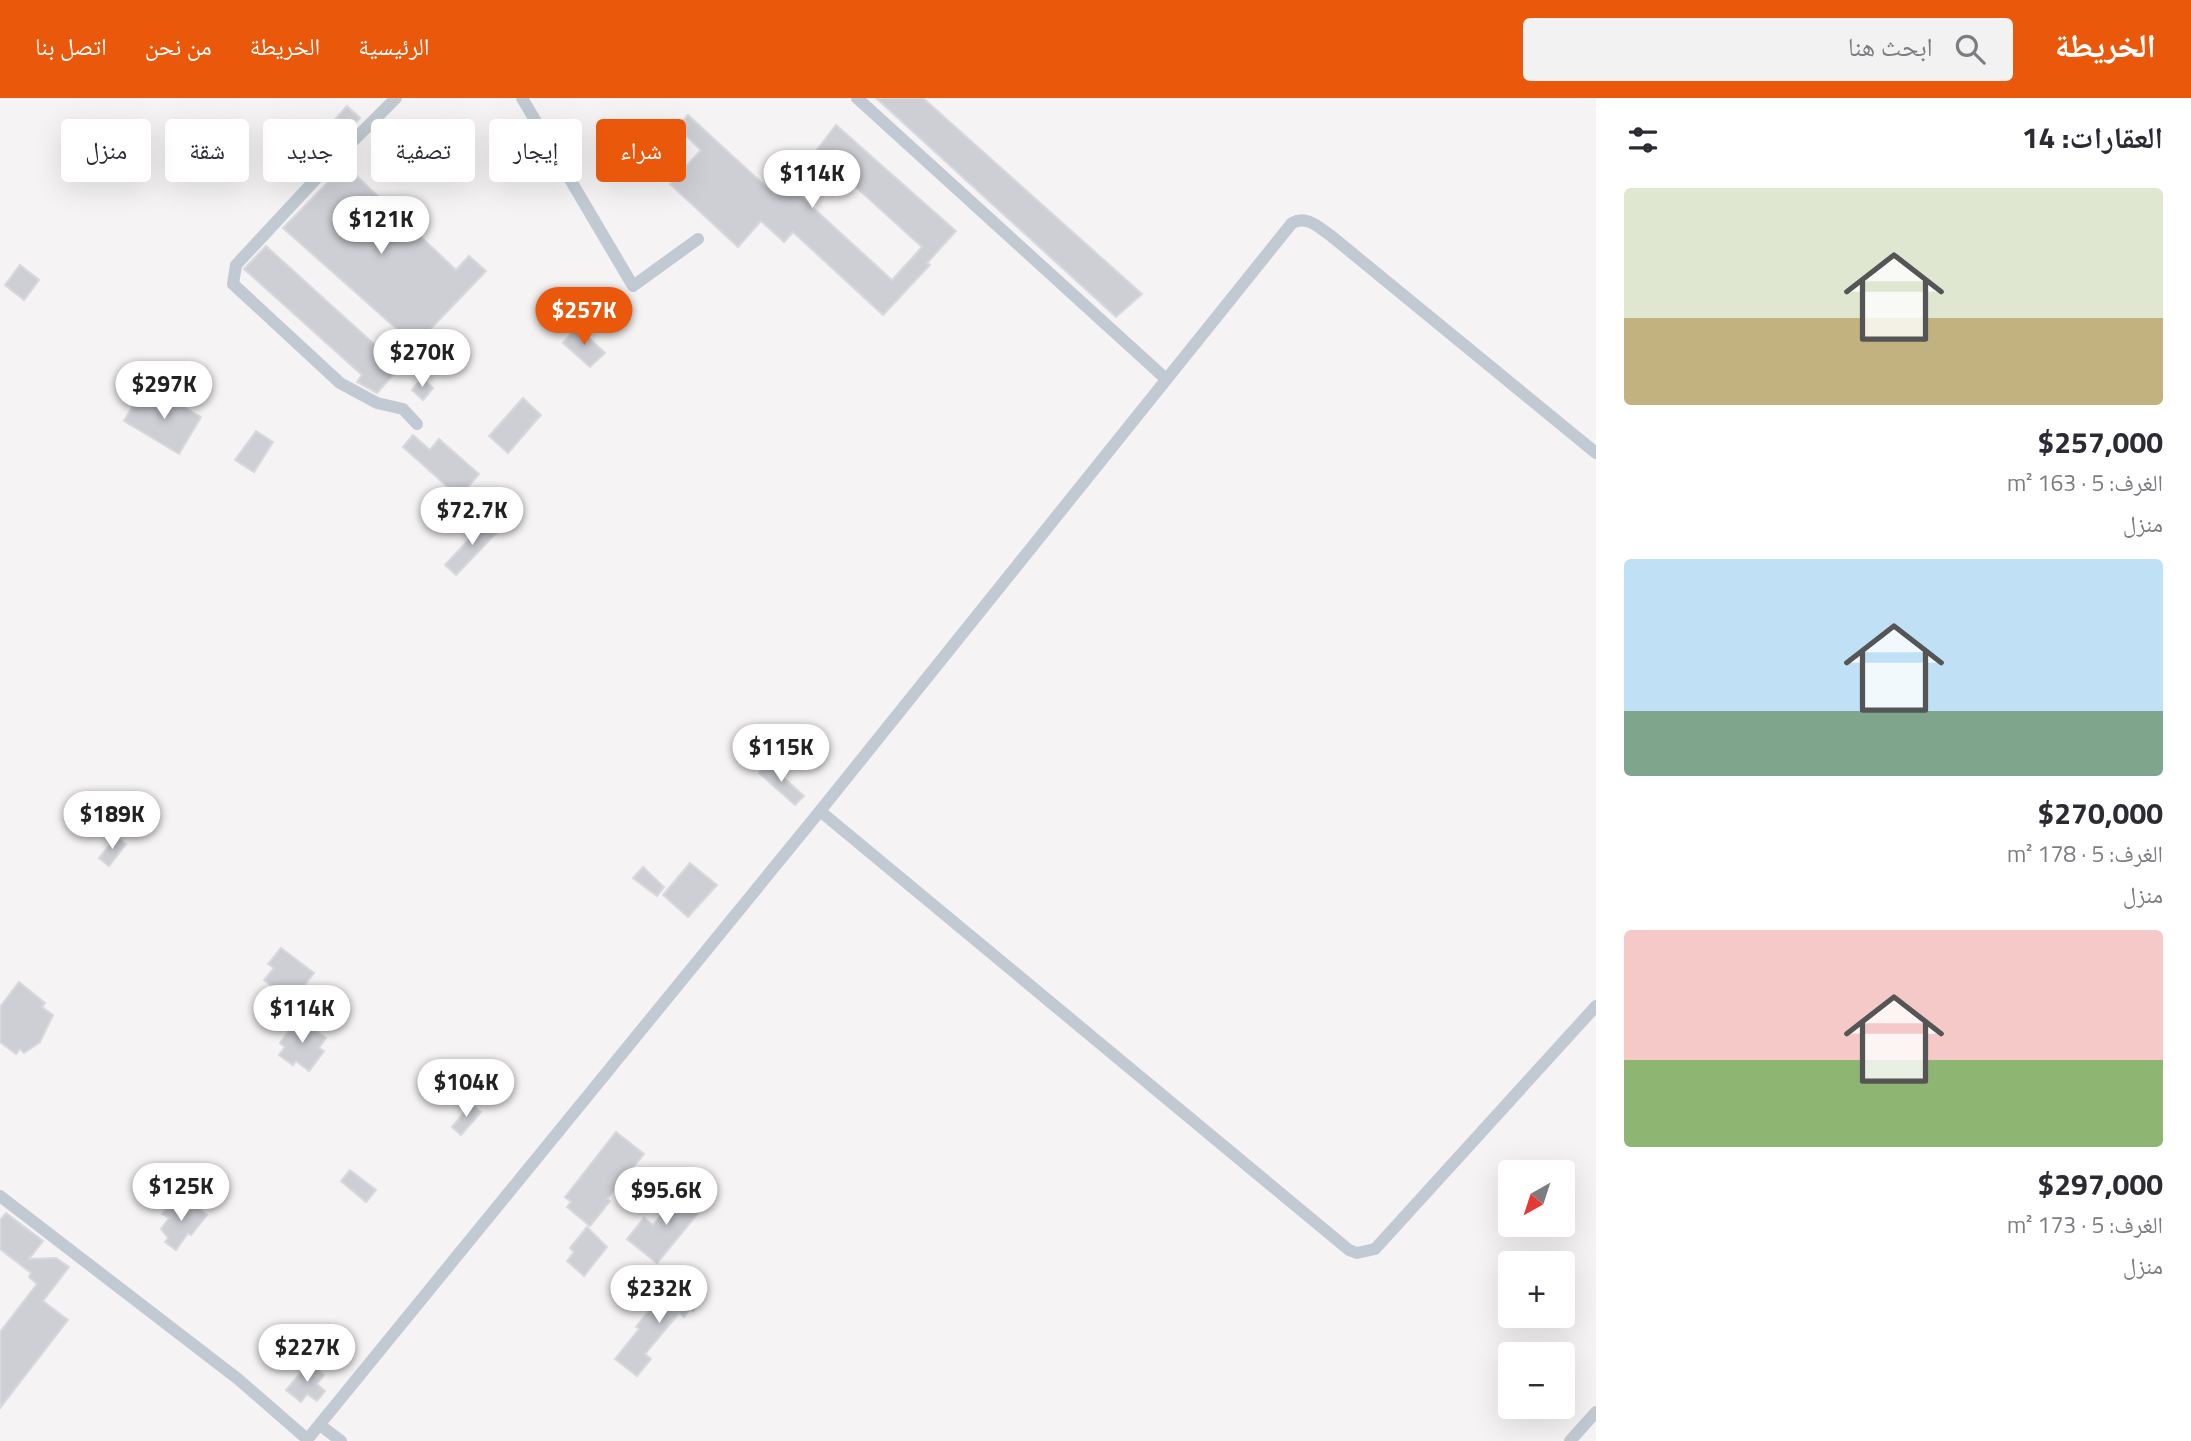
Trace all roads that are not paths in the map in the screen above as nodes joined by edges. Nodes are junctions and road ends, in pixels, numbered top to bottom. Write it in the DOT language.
graph roads {
  1 [pos="396,98"];
  2 [pos="522,98"];
  3 [pos="857,98"];
  4 [pos="698,239"];
  5 [pos="1166,379"];
  6 [pos="417,424"];
  7 [pos="1596,453"];
  8 [pos="820,811"];
  9 [pos="1596,1006"];
  10 [pos="0,1196"];
  11 [pos="1596,1412"];
  12 [pos="320,1425"];
  13 [pos="307,1440"];
  14 [pos="341,1441"];
  15 [pos="1570,1441"];
  1 -- 6 [label="street"];
  2 -- 4 [label="street"];
  3 -- 5 [label="street"];
  5 -- 7 [label="street"];
  5 -- 8 [label="street"];
  8 -- 9 [label="street"];
  8 -- 12 [label="street"];
  10 -- 13 [label="street"];
  11 -- 15 [label="street"];
  12 -- 13 [label="street"];
  12 -- 14 [label="street"];
}
